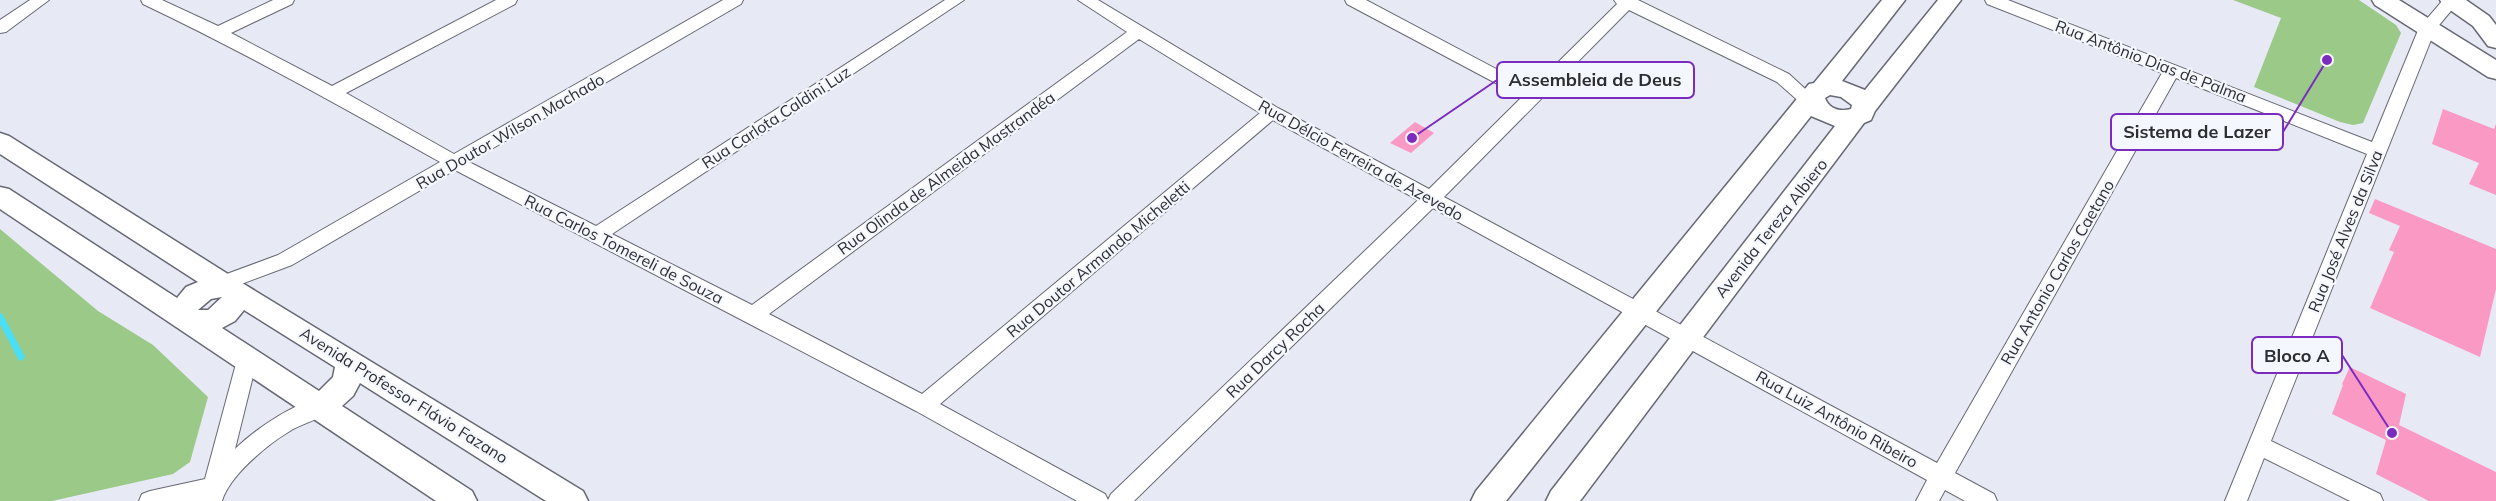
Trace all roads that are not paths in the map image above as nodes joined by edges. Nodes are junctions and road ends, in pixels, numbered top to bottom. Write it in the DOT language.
graph roads {
  1 [pos="41,0"];
  2 [pos="149,0"];
  3 [pos="286,0"];
  4 [pos="509,0"];
  5 [pos="735,0"];
  6 [pos="956,0"];
  7 [pos="1086,0"];
  8 [pos="1353,0"];
  9 [pos="1894,0"];
  10 [pos="1950,0"];
  11 [pos="1993,0"];
  12 [pos="2384,0"];
  13 [pos="2451,0"];
  14 [pos="1626,1"];
  15 [pos="0,28"];
  16 [pos="2427,28"];
  17 [pos="1139,31"];
  18 [pos="218,33"];
  19 [pos="2496,41"];
  20 [pos="2173,69"];
  21 [pos="2496,70"];
  22 [pos="332,93"];
  23 [pos="1821,95"];
  24 [pos="1534,96"];
  25 [pos="1272,112"];
  26 [pos="1860,113"];
  27 [pos="0,142"];
  28 [pos="2376,150"];
  29 [pos="456,163"];
  30 [pos="0,196"];
  31 [pos="1431,199"];
  32 [pos="597,235"];
  33 [pos="229,291"];
  34 [pos="1640,312"];
  35 [pos="753,315"];
  36 [pos="188,320"];
  37 [pos="1687,338"];
  38 [pos="247,360"];
  39 [pos="349,361"];
  40 [pos="924,405"];
  41 [pos="320,407"];
  42 [pos="2258,445"];
  43 [pos="1941,476"];
  44 [pos="212,494"];
  45 [pos="150,501"];
  46 [pos="460,501"];
  47 [pos="572,501"];
  48 [pos="1097,501"];
  49 [pos="1119,501"];
  50 [pos="1487,501"];
  51 [pos="1562,501"];
  52 [pos="1927,501"];
  53 [pos="1986,501"];
  54 [pos="2236,501"];
  55 [pos="2372,501"];
  1 -- 15 [label="street"];
  2 -- 18 [label="street, Rua Carlos Tomereli de Souza"];
  3 -- 18 [label="street"];
  4 -- 22 [label="street"];
  5 -- 29 [label="street, Rua Doutor Wilson Machado"];
  6 -- 32 [label="street, Rua Carlota Caldini Luz"];
  7 -- 17 [label="street, Rua Délcio Ferreira de Azevedo"];
  8 -- 24 [label="street"];
  9 -- 23 [label="street"];
  10 -- 26 [label="street, Avenida Tereza Albiero"];
  11 -- 20 [label="street, Rua Antônio Dias de Palma"];
  12 -- 16 [label="street"];
  13 -- 16 [label="street, Rua José Alves da Silva"];
  13 -- 19 [label="street"];
  14 -- 23 [label="street"];
  14 -- 24 [label="street, Rua Darcy Rocha"];
  16 -- 21 [label="street"];
  16 -- 28 [label="street, Rua José Alves da Silva"];
  17 -- 25 [label="street, Rua Délcio Ferreira de Azevedo"];
  17 -- 35 [label="street, Rua Olinda de Almeida Mastrandéa"];
  18 -- 22 [label="street, Rua Carlos Tomereli de Souza"];
  20 -- 28 [label="street, Rua Antônio Dias de Palma"];
  20 -- 43 [label="street, Rua Antonio Carlos Caetano"];
  22 -- 29 [label="street, Rua Carlos Tomereli de Souza"];
  23 -- 26 [label="street"];
  23 -- 34 [label="street"];
  24 -- 31 [label="street, Rua Darcy Rocha"];
  25 -- 31 [label="street, Rua Délcio Ferreira de Azevedo"];
  25 -- 40 [label="street, Rua Doutor Armando Micheletti"];
  26 -- 37 [label="street, Avenida Tereza Albiero"];
  27 -- 33 [label="street, Avenida Professor Flávio Fazano"];
  28 -- 42 [label="street, Rua José Alves da Silva"];
  29 -- 32 [label="street, Rua Carlos Tomereli de Souza"];
  29 -- 33 [label="street, Rua Doutor Wilson Machado"];
  30 -- 36 [label="street"];
  31 -- 34 [label="street, Rua Délcio Ferreira de Azevedo"];
  31 -- 49 [label="street, Rua Darcy Rocha"];
  32 -- 35 [label="street, Rua Carlos Tomereli de Souza"];
  33 -- 36 [label="street"];
  33 -- 39 [label="street, Avenida Professor Flávio Fazano"];
  34 -- 37 [label="street, Rua Délcio Ferreira de Azevedo"];
  34 -- 50 [label="street"];
  35 -- 40 [label="street, Rua Carlos Tomereli de Souza"];
  36 -- 38 [label="street"];
  37 -- 43 [label="street, Rua Luiz Antônio Ribeiro"];
  37 -- 51 [label="street, Avenida Tereza Albiero"];
  38 -- 41 [label="street"];
  38 -- 44 [label="street"];
  39 -- 41 [label="street"];
  39 -- 47 [label="street, Avenida Professor Flávio Fazano"];
  40 -- 48 [label="street, Rua Carlos Tomereli de Souza"];
  41 -- 44 [label="street"];
  41 -- 46 [label="street"];
  42 -- 54 [label="street, Rua José Alves da Silva"];
  42 -- 55 [label="street"];
  43 -- 52 [label="street, Rua Antonio Carlos Caetano"];
  43 -- 53 [label="street, Rua Luiz Antônio Ribeiro"];
  44 -- 45 [label="street"];
}
